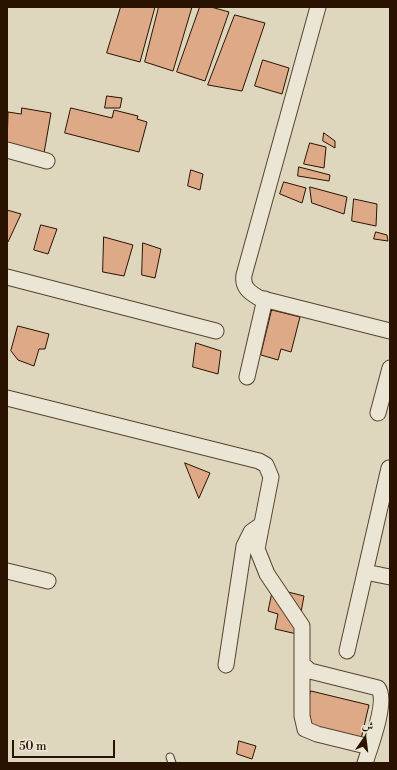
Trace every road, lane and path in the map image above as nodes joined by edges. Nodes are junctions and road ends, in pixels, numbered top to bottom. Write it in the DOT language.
graph roads {
  1 [pos="318,7"];
  2 [pos="7,150"];
  3 [pos="47,161"];
  4 [pos="7,277"];
  5 [pos="265,300"];
  6 [pos="216,331"];
  7 [pos="390,331"];
  8 [pos="390,368"];
  9 [pos="247,377"];
  10 [pos="7,398"];
  11 [pos="378,413"];
  12 [pos="389,468"];
  13 [pos="261,525"];
  14 [pos="7,572"];
  15 [pos="365,572"];
  16 [pos="390,577"];
  17 [pos="48,581"];
  18 [pos="347,651"];
  19 [pos="302,664"];
  20 [pos="226,665"];
  21 [pos="370,747"];
  22 [pos="365,763"];
  1 -- 5 [label="street"];
  2 -- 3 [label="street"];
  4 -- 6 [label="street"];
  5 -- 7 [label="street"];
  5 -- 9 [label="street"];
  8 -- 11 [label="street"];
  10 -- 13 [label="street"];
  12 -- 15 [label="street"];
  13 -- 19 [label="street"];
  13 -- 20 [label="street"];
  14 -- 17 [label="street"];
  15 -- 16 [label="street"];
  15 -- 18 [label="street"];
  19 -- 21 [label="street"];
  19 -- 21 [label="street"];
  21 -- 22 [label="street"];
}
